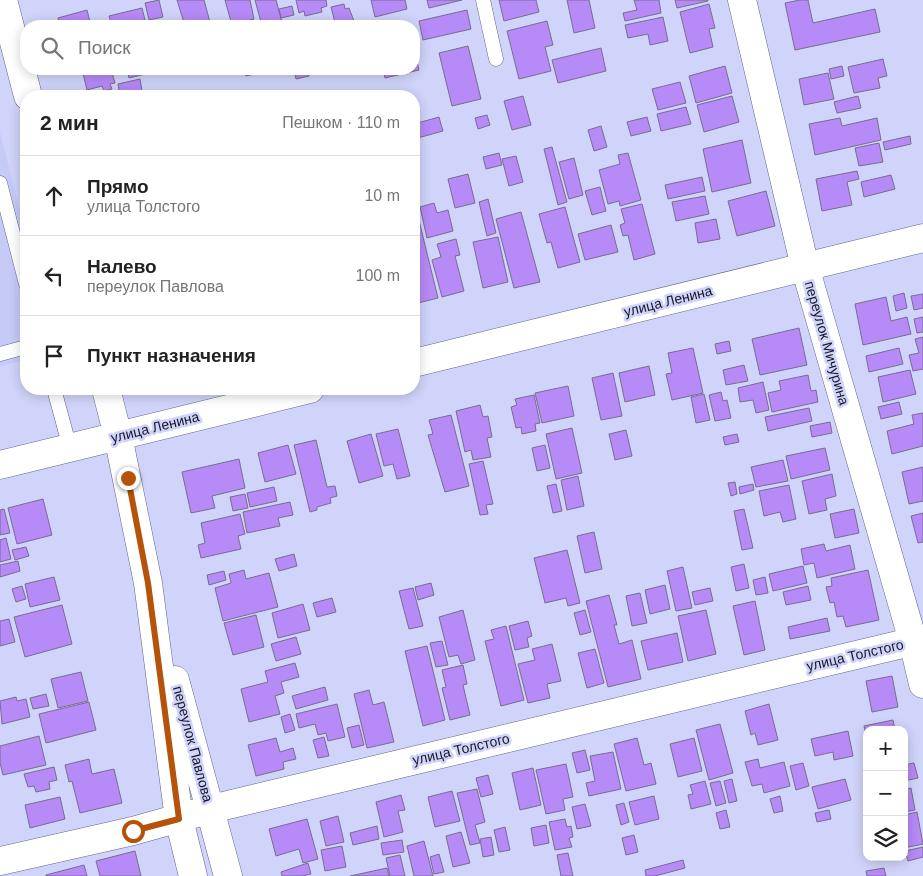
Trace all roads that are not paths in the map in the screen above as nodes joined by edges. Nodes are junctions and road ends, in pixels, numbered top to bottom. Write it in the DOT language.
graph roads {
  1 [pos="3,0"];
  2 [pos="484,0"];
  3 [pos="742,0"];
  4 [pos="496,60"];
  5 [pos="20,65"];
  6 [pos="23,75"];
  7 [pos="26,90"];
  8 [pos="0,183"];
  9 [pos="923,238"];
  10 [pos="20,261"];
  11 [pos="806,267"];
  12 [pos="20,349"];
  13 [pos="0,354"];
  14 [pos="420,362"];
  15 [pos="56,395"];
  16 [pos="108,395"];
  17 [pos="285,395"];
  18 [pos="118,436"];
  19 [pos="70,448"];
  20 [pos="0,465"];
  21 [pos="148,583"];
  22 [pos="918,640"];
  23 [pos="923,684"];
  24 [pos="211,809"];
  25 [pos="179,819"];
  26 [pos="0,861"];
  27 [pos="193,876"];
  28 [pos="228,876"];
  1 -- 5 [label="street"];
  2 -- 4 [label="lane"];
  3 -- 11 [label="street, переулок Мичурина"];
  6 -- 7 [label="street"];
  8 -- 10 [label="lane"];
  9 -- 11 [label="street, улица Ленина"];
  11 -- 14 [label="street, улица Ленина"];
  11 -- 22 [label="street, переулок Мичурина"];
  12 -- 13 [label="lane"];
  15 -- 19 [label="lane"];
  16 -- 18 [label="street, переулок Павлова"];
  17 -- 18 [label="street, улица Ленина"];
  18 -- 19 [label="street, улица Ленина"];
  18 -- 21 [label="street, переулок Павлова"];
  19 -- 20 [label="street, улица Ленина"];
  21 -- 24 [label="street, переулок Павлова"];
  21 -- 25 [label="street, переулок Павлова"];
  22 -- 23 [label="street, переулок Мичурина"];
  22 -- 24 [label="street, улица Толстого"];
  24 -- 25 [label="street, улица Толстого"];
  24 -- 28 [label="street, переулок Павлова"];
  25 -- 26 [label="street, улица Толстого"];
  25 -- 27 [label="street, переулок Павлова"];
}
